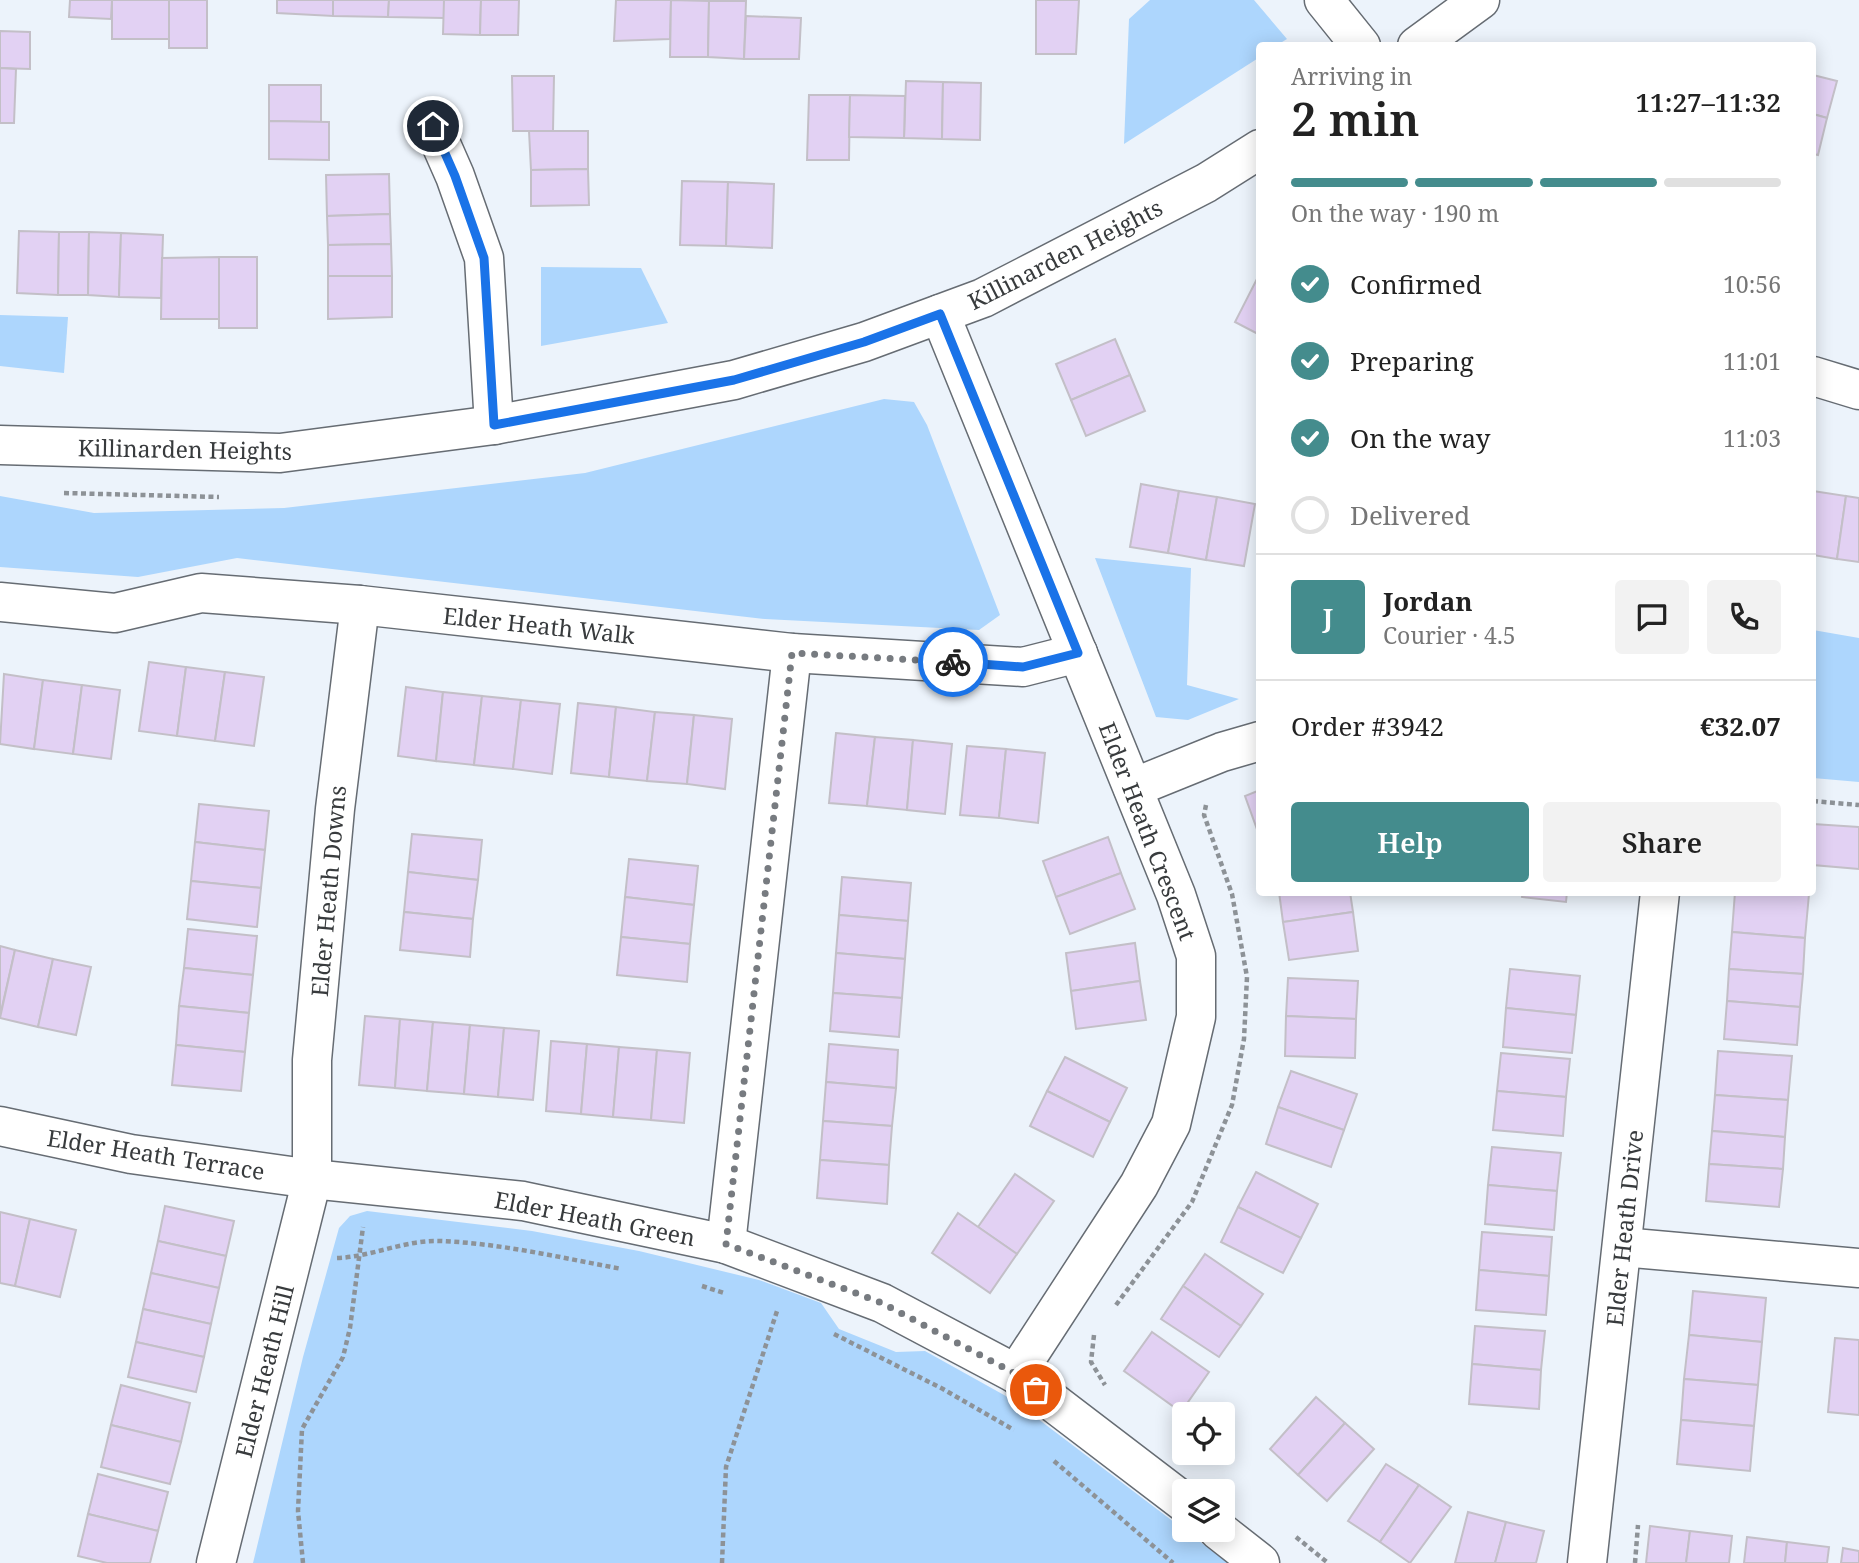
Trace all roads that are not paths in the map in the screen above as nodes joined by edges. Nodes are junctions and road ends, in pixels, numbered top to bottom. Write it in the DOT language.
graph roads {
  1 [pos="1324,0"];
  2 [pos="1480,0"];
  3 [pos="1357,42"];
  4 [pos="1423,42"];
  5 [pos="433,126"];
  6 [pos="1256,152"];
  7 [pos="940,314"];
  8 [pos="1816,377"];
  9 [pos="1859,390"];
  10 [pos="494,425"];
  11 [pos="0,445"];
  12 [pos="0,602"];
  13 [pos="360,606"];
  14 [pos="792,653"];
  15 [pos="1078,653"];
  16 [pos="1256,742"];
  17 [pos="1133,788"];
  18 [pos="1660,896"];
  19 [pos="0,1126"];
  20 [pos="312,1179"];
  21 [pos="726,1244"];
  22 [pos="1622,1247"];
  23 [pos="1859,1268"];
  24 [pos="1016,1374"];
  25 [pos="1172,1493"];
  26 [pos="1233,1542"];
  27 [pos="216,1563"];
  28 [pos="1260,1563"];
  29 [pos="1587,1563"];
  1 -- 3 [label="street"];
  2 -- 4 [label="street"];
  5 -- 10 [label="street"];
  6 -- 7 [label="street, Killinarden Heights"];
  7 -- 10 [label="street, Killinarden Heights"];
  7 -- 15 [label="street, Elder Heath Crescent"];
  8 -- 9 [label="street"];
  10 -- 11 [label="street, Killinarden Heights"];
  12 -- 13 [label="street, Elder Heath Walk"];
  13 -- 14 [label="street, Elder Heath Walk"];
  13 -- 20 [label="street, Elder Heath Downs"];
  14 -- 15 [label="street, Elder Heath Walk"];
  14 -- 21 [label="street"];
  15 -- 17 [label="street, Elder Heath Crescent"];
  16 -- 17 [label="street"];
  17 -- 24 [label="street, Elder Heath Crescent"];
  18 -- 22 [label="street, Elder Heath Drive"];
  19 -- 20 [label="street, Elder Heath Terrace"];
  20 -- 21 [label="street, Elder Heath Green"];
  20 -- 27 [label="street, Elder Heath Hill"];
  21 -- 24 [label="street, Elder Heath Green"];
  22 -- 23 [label="street"];
  22 -- 29 [label="street, Elder Heath Drive"];
  24 -- 25 [label="street, Elder Heath Green"];
  26 -- 28 [label="street"];
}
